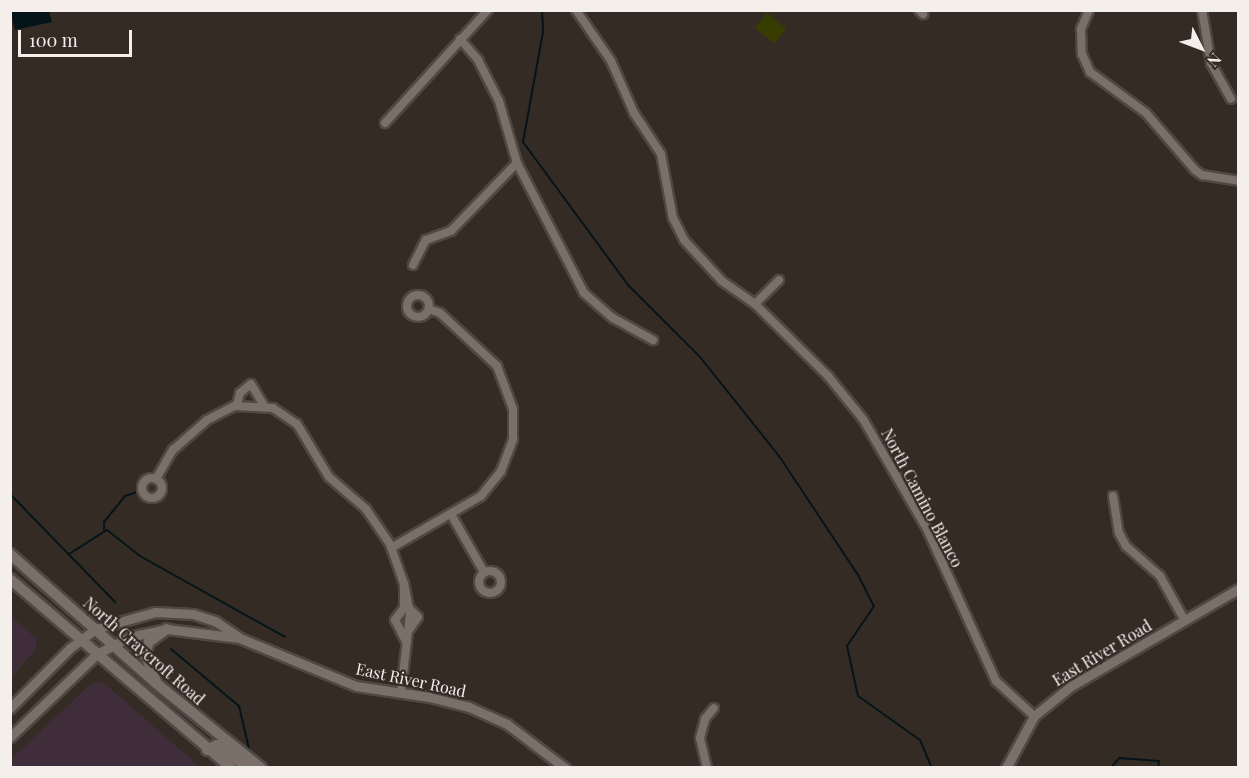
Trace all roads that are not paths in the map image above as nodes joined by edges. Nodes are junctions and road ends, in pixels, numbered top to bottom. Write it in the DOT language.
graph roads {
  1 [pos="488,10"];
  2 [pos="576,10"];
  3 [pos="1089,10"];
  4 [pos="1202,10"];
  5 [pos="460,39"];
  6 [pos="1231,99"];
  7 [pos="385,123"];
  8 [pos="517,163"];
  9 [pos="1239,181"];
  10 [pos="413,265"];
  11 [pos="779,280"];
  12 [pos="755,304"];
  13 [pos="429,309"];
  14 [pos="653,340"];
  15 [pos="237,405"];
  16 [pos="264,406"];
  17 [pos="156,479"];
  18 [pos="1113,496"];
  19 [pos="452,516"];
  20 [pos="392,548"];
  21 [pos="10,554"];
  22 [pos="484,572"];
  23 [pos="10,579"];
  24 [pos="1239,589"];
  25 [pos="407,608"];
  26 [pos="1185,621"];
  27 [pos="95,629"];
  28 [pos="167,629"];
  29 [pos="242,639"];
  30 [pos="79,640"];
  31 [pos="407,644"];
  32 [pos="112,645"];
  33 [pos="97,654"];
  34 [pos="157,684"];
  35 [pos="401,692"];
  36 [pos="10,708"];
  37 [pos="714,708"];
  38 [pos="1034,716"];
  39 [pos="10,737"];
  40 [pos="248,766"];
  41 [pos="565,768"];
  42 [pos="707,768"];
  43 [pos="1006,768"];
  1 -- 5 [label="street"];
  2 -- 12 [label="street, North Camino Blanco"];
  3 -- 9 [label="street"];
  4 -- 6 [label="street"];
  5 -- 7 [label="street"];
  5 -- 8 [label="street"];
  8 -- 10 [label="street"];
  8 -- 14 [label="street"];
  11 -- 12 [label="street"];
  12 -- 38 [label="street, North Camino Blanco"];
  13 -- 19 [label="street"];
  15 -- 16 [label="street"];
  15 -- 16 [label="street"];
  15 -- 17 [label="street"];
  16 -- 20 [label="street"];
  18 -- 26 [label="street"];
  19 -- 20 [label="street"];
  19 -- 22 [label="street"];
  20 -- 25 [label="street"];
  21 -- 27 [label="main road, North Craycroft Road"];
  23 -- 30 [label="main road, North Craycroft Road"];
  24 -- 26 [label="street, East River Road"];
  25 -- 31 [label="street"];
  25 -- 31 [label="street"];
  26 -- 38 [label="street, East River Road"];
  27 -- 29 [label="street, East River Road"];
  27 -- 30 [label="street, East River Road"];
  27 -- 32 [label="main road, North Craycroft Road"];
  28 -- 29 [label="street, East River Road"];
  28 -- 32 [label="street, East River Road"];
  28 -- 34 [label="main road"];
  29 -- 35 [label="street, East River Road"];
  30 -- 33 [label="main road, North Craycroft Road"];
  30 -- 36 [label="street, East River Road"];
  31 -- 35 [label="street"];
  32 -- 33 [label="street, East River Road"];
  32 -- 34 [label="main road, North Craycroft Road"];
  33 -- 39 [label="street, East River Road"];
  33 -- 40 [label="main road, North Craycroft Road"];
  34 -- 40 [label="main road, North Craycroft Road"];
  35 -- 41 [label="street, East River Road"];
  37 -- 42 [label="street"];
  38 -- 43 [label="street, East River Road"];
}
